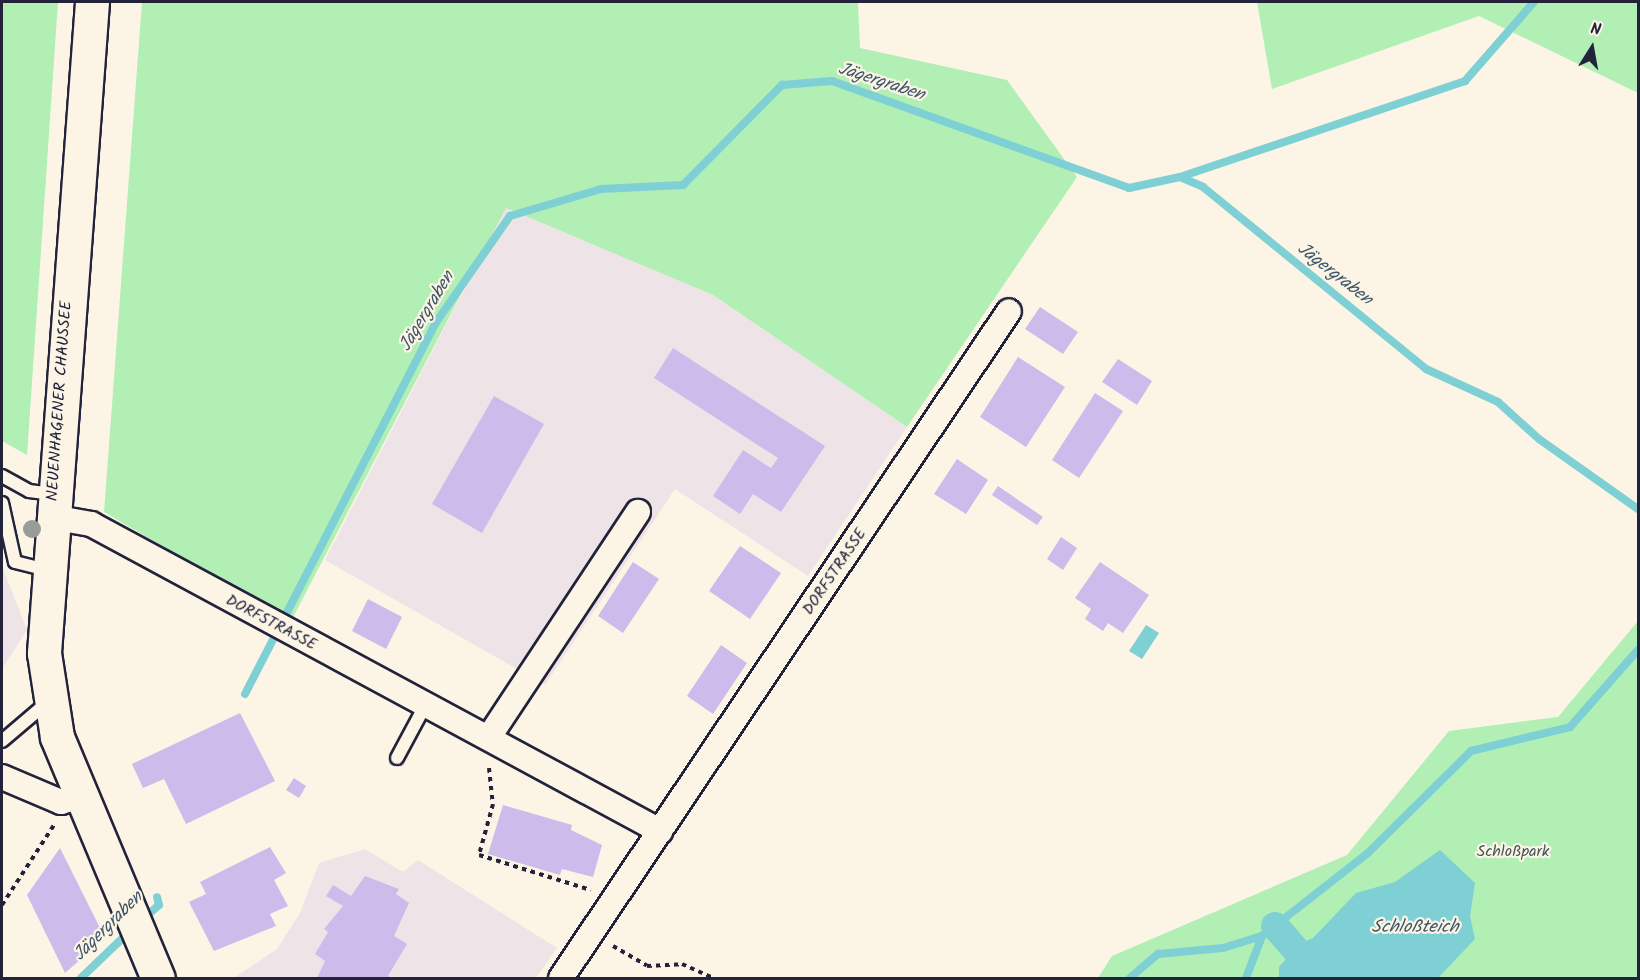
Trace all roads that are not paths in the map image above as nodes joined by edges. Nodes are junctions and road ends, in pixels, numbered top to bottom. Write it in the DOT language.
graph roads {
  1 [pos="92,2"];
  2 [pos="1009,311"];
  3 [pos="2,479"];
  4 [pos="2,503"];
  5 [pos="52,505"];
  6 [pos="638,512"];
  7 [pos="48,570"];
  8 [pos="48,702"];
  9 [pos="426,704"];
  10 [pos="495,740"];
  11 [pos="2,741"];
  12 [pos="397,758"];
  13 [pos="2,777"];
  14 [pos="70,799"];
  15 [pos="660,831"];
  16 [pos="158,978"];
  17 [pos="561,978"];
  1 -- 5 [label="main road, NEUENHAGENER CHAUSSEE"];
  2 -- 15 [label="street, DORFSTRASSE"];
  3 -- 5 [label="lane"];
  4 -- 7 [label="lane"];
  5 -- 7 [label="main road, NEUENHAGENER CHAUSSEE"];
  5 -- 9 [label="street, DORFSTRASSE"];
  6 -- 10 [label="street"];
  7 -- 8 [label="main road, NEUENHAGENER CHAUSSEE"];
  8 -- 11 [label="lane"];
  8 -- 14 [label="main road, NEUENHAGENER CHAUSSEE"];
  9 -- 10 [label="street, DORFSTRASSE"];
  9 -- 12 [label="lane"];
  10 -- 15 [label="street, DORFSTRASSE"];
  13 -- 14 [label="street"];
  14 -- 16 [label="main road, NEUENHAGENER CHAUSSEE"];
  15 -- 17 [label="street, DORFSTRASSE"];
}
